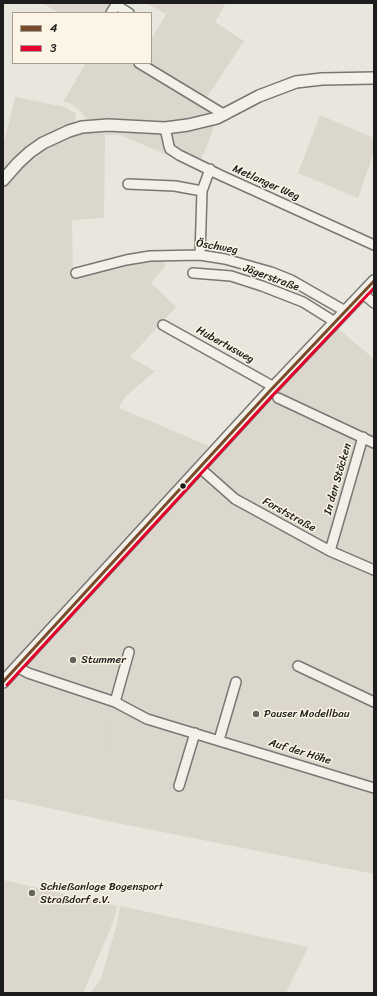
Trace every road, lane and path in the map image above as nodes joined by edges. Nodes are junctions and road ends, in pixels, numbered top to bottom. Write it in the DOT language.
graph roads {
  1 [pos="112,12"];
  2 [pos="127,12"];
  3 [pos="141,64"];
  4 [pos="374,78"];
  5 [pos="225,115"];
  6 [pos="165,128"];
  7 [pos="210,169"];
  8 [pos="3,180"];
  9 [pos="128,184"];
  10 [pos="202,191"];
  11 [pos="374,245"];
  12 [pos="200,255"];
  13 [pos="76,273"];
  14 [pos="193,273"];
  15 [pos="374,281"];
  16 [pos="362,293"];
  17 [pos="374,303"];
  18 [pos="345,311"];
  19 [pos="335,322"];
  20 [pos="163,325"];
  21 [pos="274,387"];
  22 [pos="278,398"];
  23 [pos="363,438"];
  24 [pos="374,443"];
  25 [pos="200,468"];
  26 [pos="330,551"];
  27 [pos="374,570"];
  28 [pos="129,652"];
  29 [pos="298,666"];
  30 [pos="17,667"];
  31 [pos="3,682"];
  32 [pos="236,682"];
  33 [pos="115,702"];
  34 [pos="374,702"];
  35 [pos="194,733"];
  36 [pos="219,740"];
  37 [pos="179,786"];
  38 [pos="374,788"];
  1 -- 2 [label="street"];
  3 -- 5 [label="street"];
  4 -- 5 [label="main road"];
  5 -- 6 [label="main road"];
  6 -- 7 [label="street, Metlanger Weg"];
  6 -- 8 [label="main road"];
  7 -- 10 [label="street"];
  7 -- 11 [label="street, Metlanger Weg"];
  9 -- 10 [label="street"];
  10 -- 12 [label="street"];
  12 -- 13 [label="street, Öschweg"];
  12 -- 18 [label="street, Öschweg"];
  14 -- 19 [label="street, Jägerstraße"];
  15 -- 16 [label="main road"];
  16 -- 17 [label="street"];
  16 -- 18 [label="main road"];
  18 -- 19 [label="main road"];
  19 -- 21 [label="main road"];
  20 -- 21 [label="street, Hubertusweg"];
  21 -- 25 [label="main road"];
  22 -- 23 [label="street"];
  23 -- 24 [label="street"];
  23 -- 26 [label="street, In den Stöcken"];
  25 -- 26 [label="street, Forststraße"];
  25 -- 30 [label="main road"];
  26 -- 27 [label="street, Forststraße"];
  28 -- 33 [label="street"];
  29 -- 34 [label="street"];
  30 -- 31 [label="main road"];
  30 -- 33 [label="street, Auf der Höhe"];
  32 -- 36 [label="street"];
  33 -- 35 [label="street, Auf der Höhe"];
  35 -- 36 [label="street, Auf der Höhe"];
  35 -- 37 [label="street"];
  36 -- 38 [label="street, Auf der Höhe"];
}
